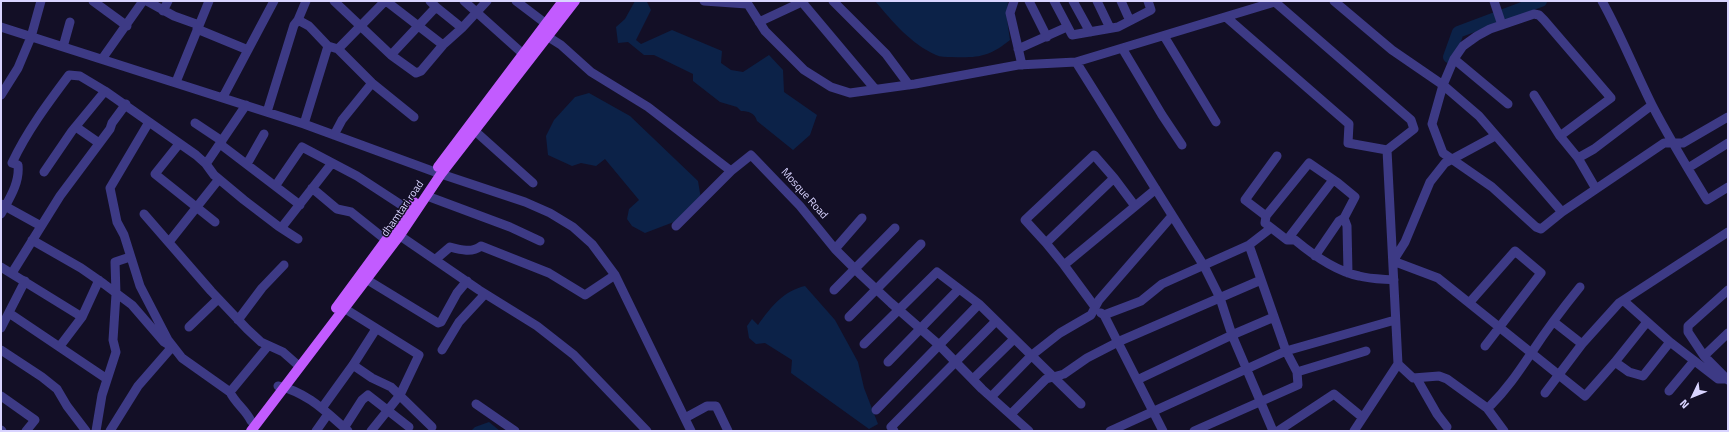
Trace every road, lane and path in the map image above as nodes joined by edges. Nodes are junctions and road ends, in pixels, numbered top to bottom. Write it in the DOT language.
graph roads {
  1 [pos="41,1"];
  2 [pos="93,1"];
  3 [pos="144,1"];
  4 [pos="147,1"];
  5 [pos="168,1"];
  6 [pos="209,1"];
  7 [pos="274,1"];
  8 [pos="306,1"];
  9 [pos="334,1"];
  10 [pos="386,1"];
  11 [pos="464,1"];
  12 [pos="487,1"];
  13 [pos="516,1"];
  14 [pos="563,1"];
  15 [pos="576,1"];
  16 [pos="704,1"];
  17 [pos="803,1"];
  18 [pos="833,1"];
  19 [pos="1014,1"];
  20 [pos="1028,1"];
  21 [pos="1054,1"];
  22 [pos="1073,1"];
  23 [pos="1097,1"];
  24 [pos="1121,1"];
  25 [pos="1148,1"];
  26 [pos="1334,1"];
  27 [pos="1494,1"];
  28 [pos="1602,1"];
  29 [pos="746,2"];
  30 [pos="1277,2"];
  31 [pos="433,4"];
  32 [pos="163,11"];
  33 [pos="477,12"];
  34 [pos="1226,17"];
  35 [pos="298,20"];
  36 [pos="1130,20"];
  37 [pos="70,22"];
  38 [pos="759,22"];
  39 [pos="1502,24"];
  40 [pos="127,26"];
  41 [pos="361,26"];
  42 [pos="418,26"];
  43 [pos="1,27"];
  44 [pos="198,27"];
  45 [pos="1067,27"];
  46 [pos="462,28"];
  47 [pos="1110,28"];
  48 [pos="544,30"];
  49 [pos="1090,32"];
  50 [pos="1164,36"];
  51 [pos="1046,37"];
  52 [pos="31,38"];
  53 [pos="443,45"];
  54 [pos="328,46"];
  55 [pos="63,47"];
  56 [pos="1122,48"];
  57 [pos="338,49"];
  58 [pos="1018,49"];
  59 [pos="248,50"];
  60 [pos="522,53"];
  61 [pos="391,55"];
  62 [pos="102,59"];
  63 [pos="1454,59"];
  64 [pos="1076,62"];
  65 [pos="1022,65"];
  66 [pos="176,82"];
  67 [pos="372,83"];
  68 [pos="909,85"];
  69 [pos="1444,85"];
  70 [pos="875,89"];
  71 [pos="106,91"];
  72 [pos="1,95"];
  73 [pos="1534,95"];
  74 [pos="223,97"];
  75 [pos="126,104"];
  76 [pos="246,104"];
  77 [pos="1508,104"];
  78 [pos="1652,105"];
  79 [pos="267,112"];
  80 [pos="414,117"];
  81 [pos="1728,117"];
  82 [pos="149,122"];
  83 [pos="1216,122"];
  84 [pos="195,123"];
  85 [pos="304,124"];
  86 [pos="76,127"];
  87 [pos="475,131"];
  88 [pos="264,134"];
  89 [pos="334,135"];
  90 [pos="1495,136"];
  91 [pos="1560,136"];
  92 [pos="99,143"];
  93 [pos="221,143"];
  94 [pos="1728,143"];
  95 [pos="179,144"];
  96 [pos="1673,144"];
  97 [pos="1182,145"];
  98 [pos="1387,150"];
  99 [pos="1277,156"];
  100 [pos="1578,158"];
  101 [pos="1453,159"];
  102 [pos="332,163"];
  103 [pos="206,164"];
  104 [pos="247,164"];
  105 [pos="1688,168"];
  106 [pos="731,171"];
  107 [pos="44,172"];
  108 [pos="438,173"];
  109 [pos="1114,178"];
  110 [pos="219,179"];
  111 [pos="1333,180"];
  112 [pos="534,182"];
  113 [pos="276,185"];
  114 [pos="1728,187"];
  115 [pos="312,188"];
  116 [pos="1156,189"];
  117 [pos="1596,189"];
  118 [pos="427,196"];
  119 [pos="300,205"];
  120 [pos="1135,206"];
  121 [pos="196,207"];
  122 [pos="2,208"];
  123 [pos="409,210"];
  124 [pos="1562,212"];
  125 [pos="144,214"];
  126 [pos="1172,216"];
  127 [pos="1266,216"];
  128 [pos="862,218"];
  129 [pos="1344,218"];
  130 [pos="215,222"];
  131 [pos="41,226"];
  132 [pos="676,226"];
  133 [pos="282,227"];
  134 [pos="894,228"];
  135 [pos="1272,228"];
  136 [pos="1728,232"];
  137 [pos="396,233"];
  138 [pos="298,239"];
  139 [pos="32,240"];
  140 [pos="386,240"];
  141 [pos="1287,240"];
  142 [pos="540,241"];
  143 [pos="169,242"];
  144 [pos="1046,243"];
  145 [pos="921,244"];
  146 [pos="1249,245"];
  147 [pos="835,249"];
  148 [pos="1315,256"];
  149 [pos="130,257"];
  150 [pos="436,259"];
  151 [pos="1392,261"];
  152 [pos="284,265"];
  153 [pos="1064,265"];
  154 [pos="1,266"];
  155 [pos="1204,266"];
  156 [pos="854,268"];
  157 [pos="12,273"];
  158 [pos="1348,273"];
  159 [pos="615,275"];
  160 [pos="363,277"];
  161 [pos="99,280"];
  162 [pos="1261,280"];
  163 [pos="1394,280"];
  164 [pos="25,281"];
  165 [pos="466,281"];
  166 [pos="1580,287"];
  167 [pos="876,289"];
  168 [pos="834,290"];
  169 [pos="958,290"];
  170 [pos="1728,290"];
  171 [pos="116,294"];
  172 [pos="485,294"];
  173 [pos="1220,298"];
  174 [pos="218,299"];
  175 [pos="1624,301"];
  176 [pos="1470,302"];
  177 [pos="978,304"];
  178 [pos="341,306"];
  179 [pos="1095,307"];
  180 [pos="898,310"];
  181 [pos="9,313"];
  182 [pos="1104,315"];
  183 [pos="82,317"];
  184 [pos="849,317"];
  185 [pos="1274,317"];
  186 [pos="238,320"];
  187 [pos="1396,320"];
  188 [pos="996,321"];
  189 [pos="1554,322"];
  190 [pos="1647,322"];
  191 [pos="2,325"];
  192 [pos="1500,326"];
  193 [pos="189,327"];
  194 [pos="376,329"];
  195 [pos="921,329"];
  196 [pos="1232,334"];
  197 [pos="1728,334"];
  198 [pos="1014,339"];
  199 [pos="1118,342"];
  200 [pos="1670,342"];
  201 [pos="864,344"];
  202 [pos="1582,344"];
  203 [pos="939,345"];
  204 [pos="60,346"];
  205 [pos="268,346"];
  206 [pos="1485,346"];
  207 [pos="172,348"];
  208 [pos="1,350"];
  209 [pos="442,350"];
  210 [pos="1286,351"];
  211 [pos="1366,352"];
  212 [pos="1531,353"];
  213 [pos="1032,355"];
  214 [pos="1704,356"];
  215 [pos="1694,361"];
  216 [pos="888,362"];
  217 [pos="956,362"];
  218 [pos="1615,362"];
  219 [pos="1398,364"];
  220 [pos="297,365"];
  221 [pos="354,365"];
  222 [pos="1248,368"];
  223 [pos="1297,372"];
  224 [pos="1054,376"];
  225 [pos="1560,376"];
  226 [pos="107,379"];
  227 [pos="973,379"];
  228 [pos="1417,379"];
  229 [pos="1728,379"];
  230 [pos="1137,380"];
  231 [pos="281,387"];
  232 [pos="1669,391"];
  233 [pos="230,392"];
  234 [pos="1545,393"];
  235 [pos="400,395"];
  236 [pos="1,396"];
  237 [pos="991,397"];
  238 [pos="1262,401"];
  239 [pos="476,404"];
  240 [pos="1081,404"];
  241 [pos="1491,405"];
  242 [pos="388,410"];
  243 [pos="876,410"];
  244 [pos="325,411"];
  245 [pos="1153,411"];
  246 [pos="1011,414"];
  247 [pos="1362,416"];
  248 [pos="685,418"];
  249 [pos="251,426"];
  250 [pos="408,427"];
  251 [pos="432,427"];
  252 [pos="1447,427"];
  253 [pos="346,429"];
  254 [pos="26,431"];
  255 [pos="86,431"];
  256 [pos="96,431"];
  257 [pos="110,431"];
  258 [pos="243,431"];
  259 [pos="316,431"];
  260 [pos="371,431"];
  261 [pos="515,431"];
  262 [pos="647,431"];
  263 [pos="691,431"];
  264 [pos="728,431"];
  265 [pos="894,431"];
  266 [pos="1029,431"];
  267 [pos="1110,431"];
  268 [pos="1163,431"];
  269 [pos="1194,431"];
  270 [pos="1273,431"];
  271 [pos="1278,431"];
  272 [pos="1354,431"];
  273 [pos="1504,431"];
  1 -- 52 [label="street"];
  2 -- 40 [label="street"];
  3 -- 40 [label="street"];
  4 -- 32 [label="street"];
  5 -- 32 [label="street"];
  6 -- 44 [label="street"];
  7 -- 59 [label="street"];
  8 -- 35 [label="street"];
  9 -- 41 [label="street"];
  10 -- 41 [label="street"];
  10 -- 42 [label="street"];
  11 -- 33 [label="street"];
  12 -- 33 [label="street"];
  13 -- 48 [label="street"];
  14 -- 48 [label="main road"];
  15 -- 48 [label="main road, dhamtari road"];
  16 -- 29 [label="street"];
  17 -- 38 [label="street"];
  17 -- 70 [label="street"];
  18 -- 68 [label="street"];
  19 -- 58 [label="street"];
  20 -- 51 [label="street"];
  21 -- 45 [label="street"];
  22 -- 49 [label="street"];
  23 -- 47 [label="street"];
  24 -- 36 [label="street"];
  25 -- 36 [label="street"];
  26 -- 69 [label="street"];
  27 -- 39 [label="street"];
  28 -- 78 [label="street"];
  29 -- 38 [label="street"];
  30 -- 34 [label="street"];
  30 -- 98 [label="street"];
  31 -- 42 [label="street"];
  31 -- 46 [label="street"];
  32 -- 44 [label="street"];
  33 -- 46 [label="street"];
  33 -- 60 [label="street"];
  34 -- 50 [label="street"];
  34 -- 98 [label="street"];
  35 -- 54 [label="street"];
  35 -- 79 [label="street"];
  36 -- 47 [label="street"];
  37 -- 55 [label="street"];
  38 -- 70 [label="street"];
  39 -- 63 [label="street"];
  39 -- 91 [label="street"];
  40 -- 62 [label="street"];
  41 -- 57 [label="street"];
  41 -- 61 [label="street"];
  42 -- 53 [label="street"];
  42 -- 61 [label="street"];
  43 -- 52 [label="street"];
  44 -- 59 [label="street"];
  44 -- 66 [label="street"];
  45 -- 49 [label="street"];
  45 -- 51 [label="street"];
  46 -- 53 [label="street"];
  47 -- 49 [label="street"];
  48 -- 60 [label="main road"];
  48 -- 87 [label="main road, dhamtari road"];
  48 -- 106 [label="street"];
  50 -- 56 [label="street"];
  50 -- 83 [label="street"];
  51 -- 58 [label="street"];
  52 -- 55 [label="street"];
  52 -- 72 [label="street"];
  53 -- 61 [label="street"];
  54 -- 57 [label="street"];
  54 -- 85 [label="street"];
  55 -- 62 [label="street"];
  56 -- 64 [label="street"];
  56 -- 97 [label="street"];
  57 -- 67 [label="street"];
  58 -- 65 [label="street"];
  59 -- 74 [label="street"];
  60 -- 108 [label="main road"];
  62 -- 66 [label="street"];
  63 -- 69 [label="street"];
  63 -- 77 [label="street"];
  64 -- 65 [label="street"];
  64 -- 116 [label="street"];
  65 -- 68 [label="street"];
  66 -- 74 [label="street"];
  67 -- 80 [label="street"];
  67 -- 89 [label="street"];
  68 -- 70 [label="street"];
  69 -- 90 [label="street"];
  69 -- 101 [label="street"];
  71 -- 75 [label="street"];
  71 -- 86 [label="street"];
  71 -- 122 [label="street"];
  73 -- 91 [label="street"];
  74 -- 76 [label="street"];
  75 -- 82 [label="street"];
  75 -- 92 [label="street"];
  76 -- 79 [label="street"];
  76 -- 93 [label="street"];
  78 -- 96 [label="street"];
  78 -- 100 [label="street"];
  79 -- 85 [label="street"];
  81 -- 96 [label="street"];
  82 -- 95 [label="street"];
  82 -- 149 [label="street"];
  84 -- 93 [label="street"];
  85 -- 89 [label="street"];
  86 -- 92 [label="street"];
  86 -- 107 [label="street"];
  87 -- 108 [label="main road, dhamtari road"];
  87 -- 112 [label="street"];
  88 -- 104 [label="street"];
  89 -- 108 [label="street"];
  90 -- 101 [label="street"];
  90 -- 124 [label="street"];
  91 -- 100 [label="street"];
  92 -- 131 [label="street"];
  93 -- 103 [label="street"];
  93 -- 104 [label="street"];
  94 -- 105 [label="street"];
  95 -- 103 [label="street"];
  95 -- 121 [label="street"];
  96 -- 105 [label="street"];
  96 -- 117 [label="street"];
  98 -- 151 [label="street"];
  99 -- 127 [label="street"];
  100 -- 117 [label="street"];
  101 -- 124 [label="street"];
  101 -- 151 [label="street"];
  102 -- 113 [label="street"];
  102 -- 115 [label="street"];
  102 -- 123 [label="street"];
  103 -- 110 [label="street"];
  104 -- 113 [label="street"];
  105 -- 114 [label="street"];
  106 -- 132 [label="street"];
  106 -- 147 [label="street, Mosque Road"];
  108 -- 118 [label="main road, dhamtari road"];
  108 -- 123 [label="main road"];
  108 -- 159 [label="street"];
  109 -- 120 [label="street"];
  109 -- 144 [label="street"];
  109 -- 144 [label="street"];
  110 -- 121 [label="street"];
  110 -- 133 [label="street"];
  111 -- 127 [label="street"];
  111 -- 129 [label="street"];
  111 -- 141 [label="street"];
  113 -- 119 [label="street"];
  115 -- 119 [label="street"];
  115 -- 140 [label="street"];
  116 -- 120 [label="street"];
  116 -- 126 [label="street"];
  117 -- 124 [label="street"];
  118 -- 137 [label="main road, dhamtari road"];
  118 -- 142 [label="street"];
  119 -- 133 [label="street"];
  120 -- 153 [label="street"];
  121 -- 130 [label="street"];
  121 -- 143 [label="street"];
  122 -- 131 [label="street"];
  123 -- 137 [label="main road"];
  125 -- 143 [label="street"];
  126 -- 155 [label="street"];
  126 -- 179 [label="street"];
  127 -- 135 [label="street"];
  128 -- 147 [label="street"];
  129 -- 148 [label="street"];
  129 -- 158 [label="street"];
  131 -- 139 [label="street"];
  133 -- 138 [label="street"];
  134 -- 156 [label="street"];
  135 -- 141 [label="street"];
  135 -- 146 [label="street"];
  136 -- 175 [label="street"];
  137 -- 140 [label="main road"];
  137 -- 150 [label="street"];
  137 -- 160 [label="main road, dhamtari road"];
  139 -- 157 [label="street"];
  139 -- 161 [label="street"];
  140 -- 160 [label="main road"];
  141 -- 148 [label="street"];
  143 -- 174 [label="street"];
  144 -- 153 [label="street"];
  145 -- 167 [label="street"];
  146 -- 155 [label="street"];
  146 -- 162 [label="street"];
  147 -- 156 [label="street, Mosque Road"];
  148 -- 158 [label="street"];
  149 -- 171 [label="street"];
  149 -- 207 [label="street"];
  150 -- 159 [label="street"];
  150 -- 165 [label="street"];
  151 -- 163 [label="street"];
  151 -- 176 [label="street"];
  152 -- 186 [label="street"];
  153 -- 179 [label="street"];
  154 -- 157 [label="street"];
  155 -- 173 [label="street"];
  155 -- 182 [label="street"];
  156 -- 167 [label="street, Mosque Road"];
  156 -- 168 [label="street"];
  157 -- 164 [label="street"];
  158 -- 163 [label="street"];
  159 -- 248 [label="street"];
  160 -- 165 [label="street"];
  160 -- 178 [label="main road"];
  161 -- 171 [label="street"];
  161 -- 183 [label="street"];
  162 -- 173 [label="street"];
  162 -- 185 [label="street"];
  163 -- 187 [label="street"];
  164 -- 181 [label="street"];
  164 -- 183 [label="street"];
  165 -- 172 [label="street"];
  166 -- 189 [label="street"];
  167 -- 180 [label="street, Mosque Road"];
  167 -- 184 [label="street"];
  169 -- 177 [label="street"];
  169 -- 180 [label="street"];
  169 -- 195 [label="street"];
  170 -- 214 [label="street"];
  171 -- 207 [label="street"];
  171 -- 226 [label="street"];
  172 -- 209 [label="street"];
  172 -- 262 [label="street"];
  173 -- 196 [label="street"];
  173 -- 199 [label="street"];
  174 -- 186 [label="street"];
  174 -- 193 [label="street"];
  175 -- 190 [label="street"];
  175 -- 202 [label="street"];
  176 -- 192 [label="street"];
  176 -- 192 [label="street"];
  177 -- 188 [label="street"];
  177 -- 203 [label="street"];
  178 -- 194 [label="street"];
  178 -- 220 [label="main road"];
  179 -- 182 [label="street"];
  179 -- 213 [label="street"];
  180 -- 195 [label="street, Mosque Road"];
  180 -- 201 [label="street"];
  181 -- 191 [label="street"];
  181 -- 204 [label="street"];
  182 -- 199 [label="street"];
  183 -- 204 [label="street"];
  185 -- 196 [label="street"];
  185 -- 210 [label="street"];
  186 -- 205 [label="street"];
  187 -- 210 [label="street"];
  187 -- 219 [label="street"];
  188 -- 198 [label="street"];
  188 -- 217 [label="street"];
  189 -- 202 [label="street"];
  189 -- 212 [label="street"];
  190 -- 200 [label="street"];
  190 -- 218 [label="street"];
  192 -- 206 [label="street"];
  192 -- 212 [label="street"];
  194 -- 221 [label="street"];
  194 -- 235 [label="street"];
  195 -- 203 [label="street, Mosque Road"];
  195 -- 216 [label="street"];
  196 -- 222 [label="street"];
  196 -- 230 [label="street"];
  197 -- 214 [label="street"];
  198 -- 213 [label="street"];
  198 -- 227 [label="street"];
  199 -- 224 [label="street"];
  199 -- 230 [label="street"];
  200 -- 215 [label="street"];
  200 -- 218 [label="street"];
  202 -- 225 [label="street"];
  203 -- 217 [label="street, Mosque Road"];
  203 -- 243 [label="street"];
  204 -- 226 [label="street"];
  205 -- 220 [label="street"];
  205 -- 233 [label="street"];
  207 -- 233 [label="street"];
  207 -- 257 [label="street"];
  208 -- 255 [label="street"];
  210 -- 222 [label="street"];
  210 -- 223 [label="street"];
  211 -- 223 [label="street"];
  212 -- 225 [label="street"];
  212 -- 241 [label="street"];
  213 -- 224 [label="street"];
  213 -- 237 [label="street"];
  214 -- 229 [label="street"];
  215 -- 229 [label="street"];
  215 -- 232 [label="street"];
  217 -- 227 [label="street, Mosque Road"];
  217 -- 265 [label="street"];
  218 -- 225 [label="street"];
  219 -- 228 [label="street"];
  219 -- 247 [label="street"];
  220 -- 231 [label="main road"];
  221 -- 235 [label="street"];
  221 -- 244 [label="street"];
  222 -- 238 [label="street"];
  222 -- 245 [label="street"];
  223 -- 238 [label="street"];
  224 -- 240 [label="street"];
  224 -- 246 [label="street"];
  225 -- 234 [label="street"];
  226 -- 256 [label="street"];
  227 -- 237 [label="street, Mosque Road"];
  228 -- 252 [label="street"];
  228 -- 273 [label="street"];
  230 -- 245 [label="street"];
  231 -- 244 [label="street"];
  231 -- 249 [label="main road"];
  233 -- 249 [label="street"];
  235 -- 242 [label="street"];
  235 -- 251 [label="street"];
  236 -- 254 [label="street"];
  237 -- 246 [label="street, Mosque Road"];
  238 -- 269 [label="street"];
  238 -- 270 [label="street"];
  239 -- 261 [label="street"];
  242 -- 250 [label="street"];
  242 -- 253 [label="street"];
  242 -- 260 [label="street"];
  244 -- 253 [label="street"];
  244 -- 259 [label="street"];
  245 -- 267 [label="street"];
  245 -- 268 [label="street"];
  246 -- 266 [label="street, Mosque Road"];
  247 -- 271 [label="street"];
  247 -- 272 [label="street"];
  248 -- 263 [label="street"];
  248 -- 264 [label="street"];
  249 -- 258 [label="main road"];
}
